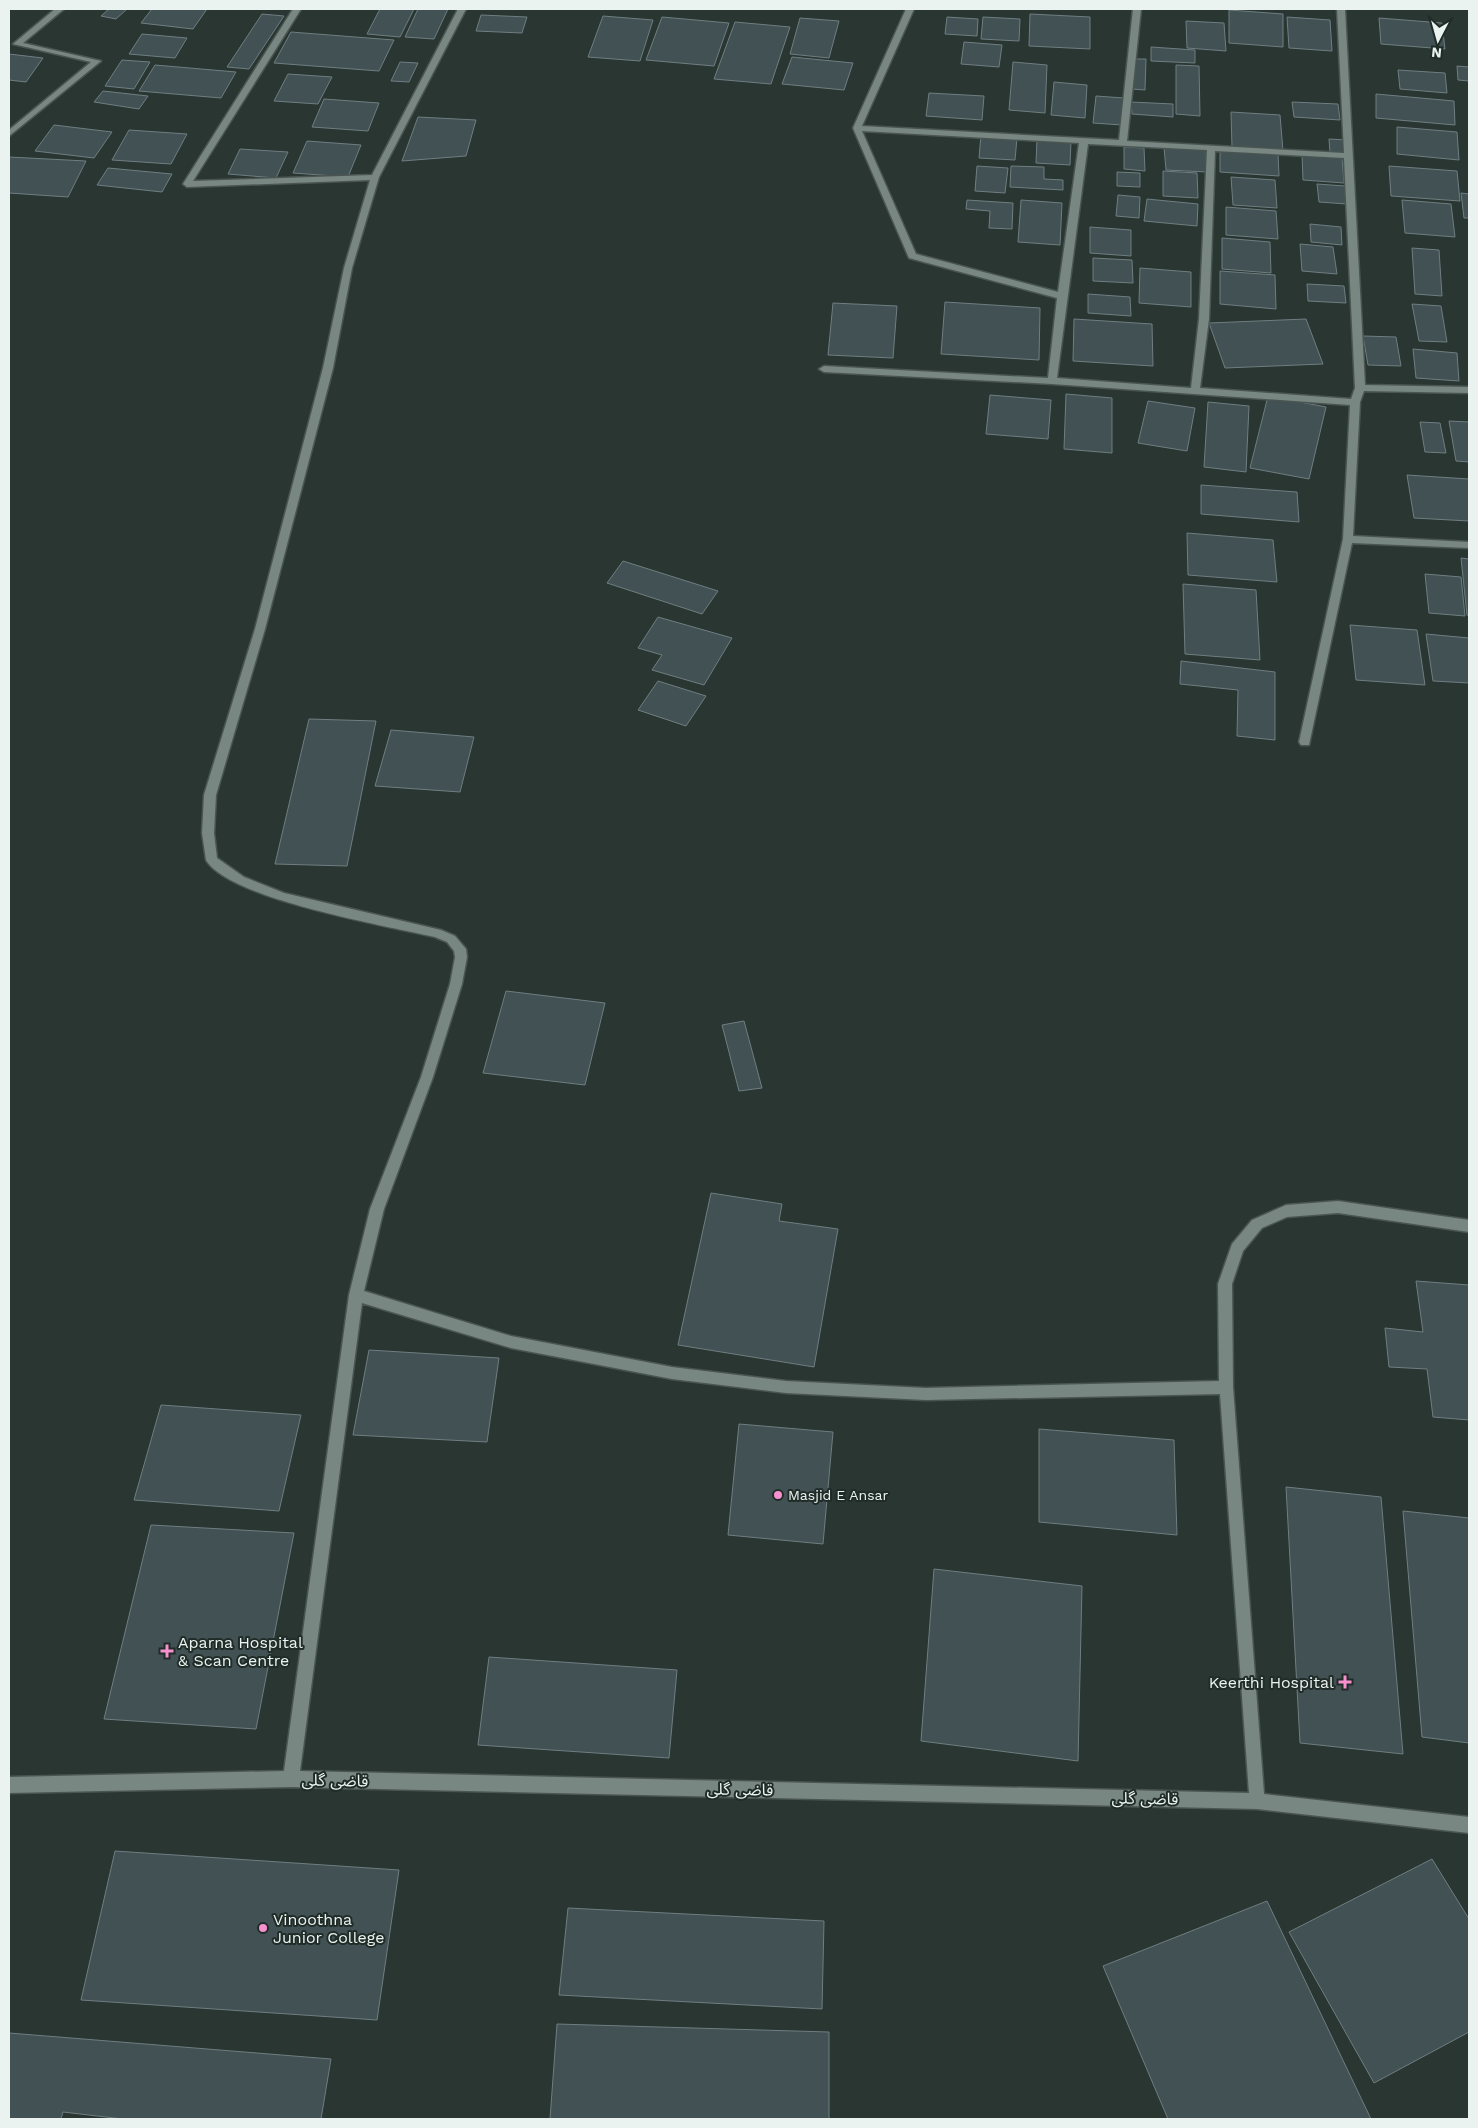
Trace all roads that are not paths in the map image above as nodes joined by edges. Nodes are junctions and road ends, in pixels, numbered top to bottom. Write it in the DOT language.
graph roads {
  1 [pos="60,9"];
  2 [pos="297,9"];
  3 [pos="462,9"];
  4 [pos="910,9"];
  5 [pos="1137,9"];
  6 [pos="1341,9"];
  7 [pos="857,128"];
  8 [pos="9,134"];
  9 [pos="1084,141"];
  10 [pos="1123,143"];
  11 [pos="1211,148"];
  12 [pos="1348,156"];
  13 [pos="375,178"];
  14 [pos="1062,296"];
  15 [pos="824,369"];
  16 [pos="1052,380"];
  17 [pos="1360,388"];
  18 [pos="1469,390"];
  19 [pos="1195,391"];
  20 [pos="1355,402"];
  21 [pos="1348,539"];
  22 [pos="1469,545"];
  23 [pos="1305,742"];
  24 [pos="1469,1226"];
  25 [pos="356,1295"];
  26 [pos="1226,1387"];
  27 [pos="292,1779"];
  28 [pos="9,1785"];
  29 [pos="1257,1801"];
  30 [pos="1469,1825"];
  1 -- 8 [label="street"];
  2 -- 13 [label="street"];
  3 -- 13 [label="street"];
  4 -- 7 [label="street"];
  5 -- 10 [label="street"];
  6 -- 12 [label="street"];
  7 -- 9 [label="street"];
  7 -- 14 [label="street"];
  9 -- 10 [label="street"];
  9 -- 14 [label="street"];
  10 -- 11 [label="street"];
  11 -- 12 [label="street"];
  11 -- 19 [label="street"];
  12 -- 17 [label="street"];
  13 -- 25 [label="street"];
  14 -- 16 [label="street"];
  15 -- 16 [label="street"];
  16 -- 19 [label="street"];
  17 -- 18 [label="street"];
  17 -- 20 [label="street"];
  19 -- 20 [label="street"];
  20 -- 21 [label="street"];
  21 -- 22 [label="street"];
  21 -- 23 [label="street"];
  24 -- 26 [label="street"];
  25 -- 26 [label="street"];
  25 -- 27 [label="street"];
  26 -- 29 [label="street"];
  27 -- 28 [label="street, قاضی گلی"];
  27 -- 29 [label="street, قاضی گلی"];
  29 -- 30 [label="street, قاضی گلی"];
}
